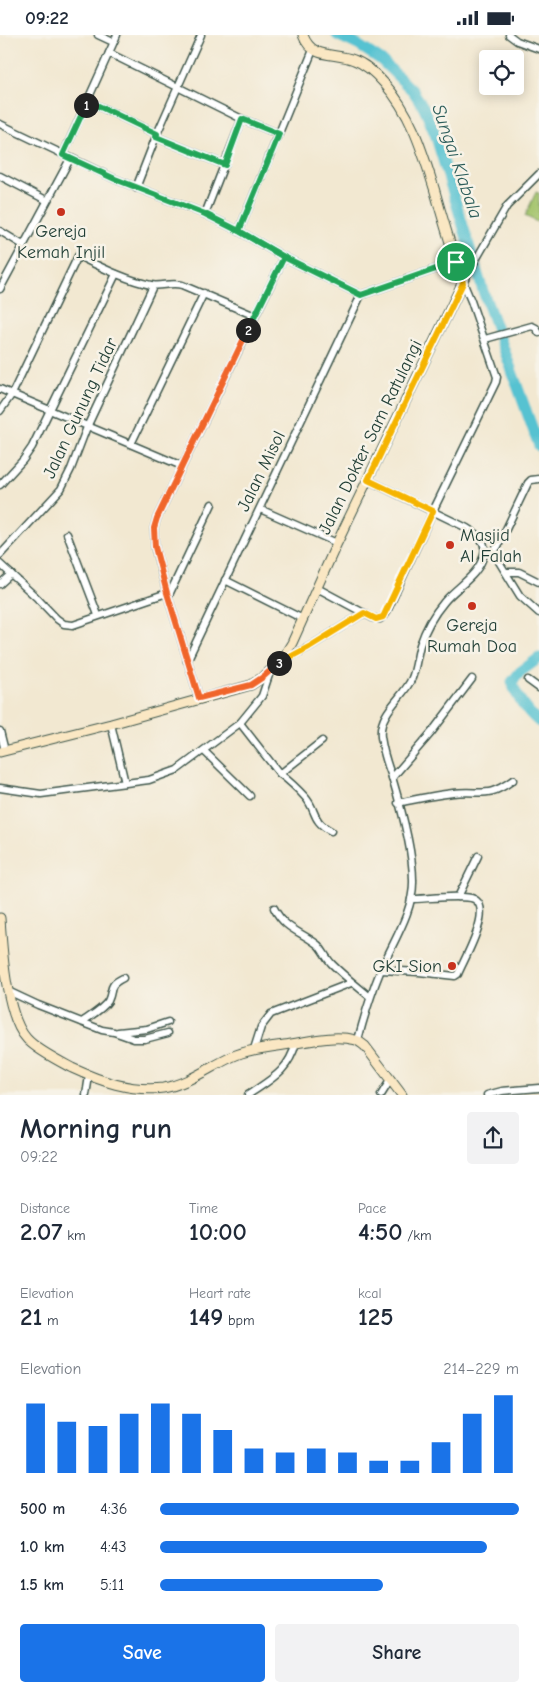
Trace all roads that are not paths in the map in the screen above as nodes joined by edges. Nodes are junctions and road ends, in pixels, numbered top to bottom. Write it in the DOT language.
graph roads {
  1 [pos="98,35"];
  2 [pos="117,35"];
  3 [pos="201,35"];
  4 [pos="303,35"];
  5 [pos="509,35"];
  6 [pos="114,42"];
  7 [pos="539,49"];
  8 [pos="313,50"];
  9 [pos="109,53"];
  10 [pos="177,87"];
  11 [pos="88,101"];
  12 [pos="242,119"];
  13 [pos="0,124"];
  14 [pos="279,134"];
  15 [pos="156,135"];
  16 [pos="63,155"];
  17 [pos="70,159"];
  18 [pos="225,165"];
  19 [pos="539,174"];
  20 [pos="0,176"];
  21 [pos="136,188"];
  22 [pos="46,200"];
  23 [pos="205,214"];
  24 [pos="0,231"];
  25 [pos="239,231"];
  26 [pos="23,245"];
  27 [pos="284,257"];
  28 [pos="456,262"];
  29 [pos="116,273"];
  30 [pos="463,283"];
  31 [pos="153,286"];
  32 [pos="0,287"];
  33 [pos="204,293"];
  34 [pos="361,295"];
  35 [pos="255,316"];
  36 [pos="539,333"];
  37 [pos="484,339"];
  38 [pos="0,389"];
  39 [pos="12,394"];
  40 [pos="49,410"];
  41 [pos="0,411"];
  42 [pos="87,427"];
  43 [pos="131,444"];
  44 [pos="182,466"];
  45 [pos="537,479"];
  46 [pos="368,480"];
  47 [pos="0,485"];
  48 [pos="212,504"];
  49 [pos="260,509"];
  50 [pos="433,511"];
  51 [pos="66,534"];
  52 [pos="337,543"];
  53 [pos="485,552"];
  54 [pos="493,552"];
  55 [pos="0,555"];
  56 [pos="0,564"];
  57 [pos="506,572"];
  58 [pos="11,574"];
  59 [pos="225,580"];
  60 [pos="539,582"];
  61 [pos="0,584"];
  62 [pos="317,588"];
  63 [pos="168,595"];
  64 [pos="364,613"];
  65 [pos="539,613"];
  66 [pos="98,615"];
  67 [pos="303,619"];
  68 [pos="187,661"];
  69 [pos="281,661"];
  70 [pos="270,672"];
  71 [pos="472,679"];
  72 [pos="528,680"];
  73 [pos="539,688"];
  74 [pos="199,698"];
  75 [pos="240,723"];
  76 [pos="111,724"];
  77 [pos="0,731"];
  78 [pos="322,741"];
  79 [pos="204,751"];
  80 [pos="3,752"];
  81 [pos="280,774"];
  82 [pos="392,778"];
  83 [pos="513,780"];
  84 [pos="124,783"];
  85 [pos="0,789"];
  86 [pos="250,796"];
  87 [pos="398,803"];
  88 [pos="330,831"];
  89 [pos="478,856"];
  90 [pos="458,897"];
  91 [pos="411,899"];
  92 [pos="274,907"];
  93 [pos="0,918"];
  94 [pos="0,934"];
  95 [pos="381,970"];
  96 [pos="2,973"];
  97 [pos="123,978"];
  98 [pos="351,983"];
  99 [pos="8,991"];
  100 [pos="370,997"];
  101 [pos="82,1022"];
  102 [pos="168,1022"];
  103 [pos="114,1032"];
  104 [pos="168,1033"];
  105 [pos="358,1040"];
  106 [pos="296,1043"];
  107 [pos="254,1049"];
  108 [pos="89,1075"];
  109 [pos="391,1079"];
  110 [pos="539,1088"];
  111 [pos="86,1095"];
  112 [pos="248,1095"];
  113 [pos="381,1095"];
  114 [pos="402,1095"];
  115 [pos="487,1095"];
  1 -- 6 [label="street"];
  2 -- 6 [label="street"];
  3 -- 10 [label="street"];
  4 -- 8 [label="street"];
  5 -- 7 [label="street"];
  6 -- 9 [label="street"];
  8 -- 14 [label="street"];
  8 -- 28 [label="street"];
  9 -- 10 [label="street"];
  9 -- 11 [label="street"];
  10 -- 12 [label="street"];
  10 -- 15 [label="street"];
  11 -- 15 [label="street"];
  11 -- 16 [label="street"];
  12 -- 14 [label="street"];
  12 -- 18 [label="street"];
  13 -- 16 [label="street"];
  14 -- 25 [label="street"];
  15 -- 18 [label="street"];
  15 -- 21 [label="street"];
  16 -- 17 [label="street"];
  17 -- 21 [label="street"];
  17 -- 22 [label="street"];
  18 -- 23 [label="street"];
  19 -- 30 [label="street"];
  20 -- 22 [label="street"];
  21 -- 23 [label="street"];
  22 -- 26 [label="street"];
  23 -- 25 [label="street"];
  24 -- 26 [label="street"];
  25 -- 27 [label="street"];
  26 -- 32 [label="street"];
  27 -- 34 [label="street"];
  27 -- 35 [label="street"];
  28 -- 30 [label="street"];
  28 -- 34 [label="street"];
  29 -- 31 [label="street"];
  29 -- 39 [label="street"];
  29 -- 40 [label="street"];
  30 -- 37 [label="street"];
  30 -- 46 [label="street, Jalan Dokter Sam Ratulangi"];
  31 -- 33 [label="street"];
  31 -- 42 [label="street, Jalan Gunung Tidar"];
  33 -- 35 [label="street"];
  33 -- 43 [label="street"];
  34 -- 49 [label="street, Jalan Misol"];
  35 -- 44 [label="street"];
  36 -- 37 [label="street"];
  37 -- 50 [label="street"];
  38 -- 39 [label="street"];
  39 -- 40 [label="street"];
  39 -- 41 [label="street"];
  40 -- 42 [label="street"];
  40 -- 47 [label="street"];
  42 -- 43 [label="street"];
  42 -- 55 [label="street, Jalan Gunung Tidar"];
  43 -- 44 [label="street"];
  44 -- 63 [label="street"];
  45 -- 54 [label="street"];
  46 -- 50 [label="street"];
  46 -- 52 [label="street, Jalan Dokter Sam Ratulangi"];
  48 -- 63 [label="street"];
  49 -- 52 [label="street"];
  49 -- 59 [label="street, Jalan Misol"];
  50 -- 53 [label="street"];
  50 -- 64 [label="street"];
  51 -- 66 [label="street"];
  52 -- 62 [label="street, Jalan Dokter Sam Ratulangi"];
  53 -- 54 [label="street"];
  53 -- 82 [label="street"];
  54 -- 57 [label="street"];
  56 -- 58 [label="street"];
  57 -- 60 [label="street"];
  57 -- 65 [label="street"];
  58 -- 61 [label="street"];
  58 -- 66 [label="street"];
  59 -- 67 [label="street"];
  59 -- 68 [label="street, Jalan Misol"];
  62 -- 64 [label="street"];
  62 -- 67 [label="street, Jalan Dokter Sam Ratulangi"];
  63 -- 66 [label="street"];
  63 -- 68 [label="street"];
  64 -- 69 [label="street"];
  67 -- 69 [label="street, Jalan Dokter Sam Ratulangi"];
  68 -- 74 [label="street"];
  69 -- 70 [label="street, Jalan Dokter Sam Ratulangi"];
  70 -- 74 [label="street, Jalan Dokter Sam Ratulangi"];
  70 -- 75 [label="street"];
  71 -- 82 [label="street"];
  72 -- 73 [label="street"];
  74 -- 76 [label="street, Jalan Dokter Sam Ratulangi"];
  75 -- 79 [label="street"];
  75 -- 81 [label="street"];
  76 -- 80 [label="street, Jalan Dokter Sam Ratulangi"];
  76 -- 84 [label="street"];
  77 -- 80 [label="street"];
  78 -- 81 [label="street"];
  79 -- 84 [label="street"];
  79 -- 86 [label="street"];
  81 -- 88 [label="street"];
  82 -- 87 [label="street"];
  83 -- 87 [label="street"];
  84 -- 85 [label="street"];
  87 -- 91 [label="street"];
  89 -- 90 [label="street"];
  90 -- 91 [label="street"];
  90 -- 95 [label="street"];
  91 -- 95 [label="street"];
  92 -- 98 [label="street"];
  93 -- 94 [label="street"];
  94 -- 96 [label="street"];
  95 -- 100 [label="street"];
  96 -- 99 [label="street"];
  97 -- 101 [label="street"];
  98 -- 100 [label="street"];
  98 -- 107 [label="street"];
  99 -- 101 [label="street"];
  99 -- 108 [label="street"];
  100 -- 105 [label="street"];
  101 -- 103 [label="street"];
  102 -- 103 [label="street"];
  103 -- 104 [label="street"];
  105 -- 106 [label="street"];
  105 -- 109 [label="street"];
  106 -- 107 [label="street"];
  106 -- 112 [label="street"];
  107 -- 108 [label="street"];
  108 -- 111 [label="street"];
  109 -- 113 [label="street"];
  109 -- 114 [label="street"];
  110 -- 115 [label="street"];
}
